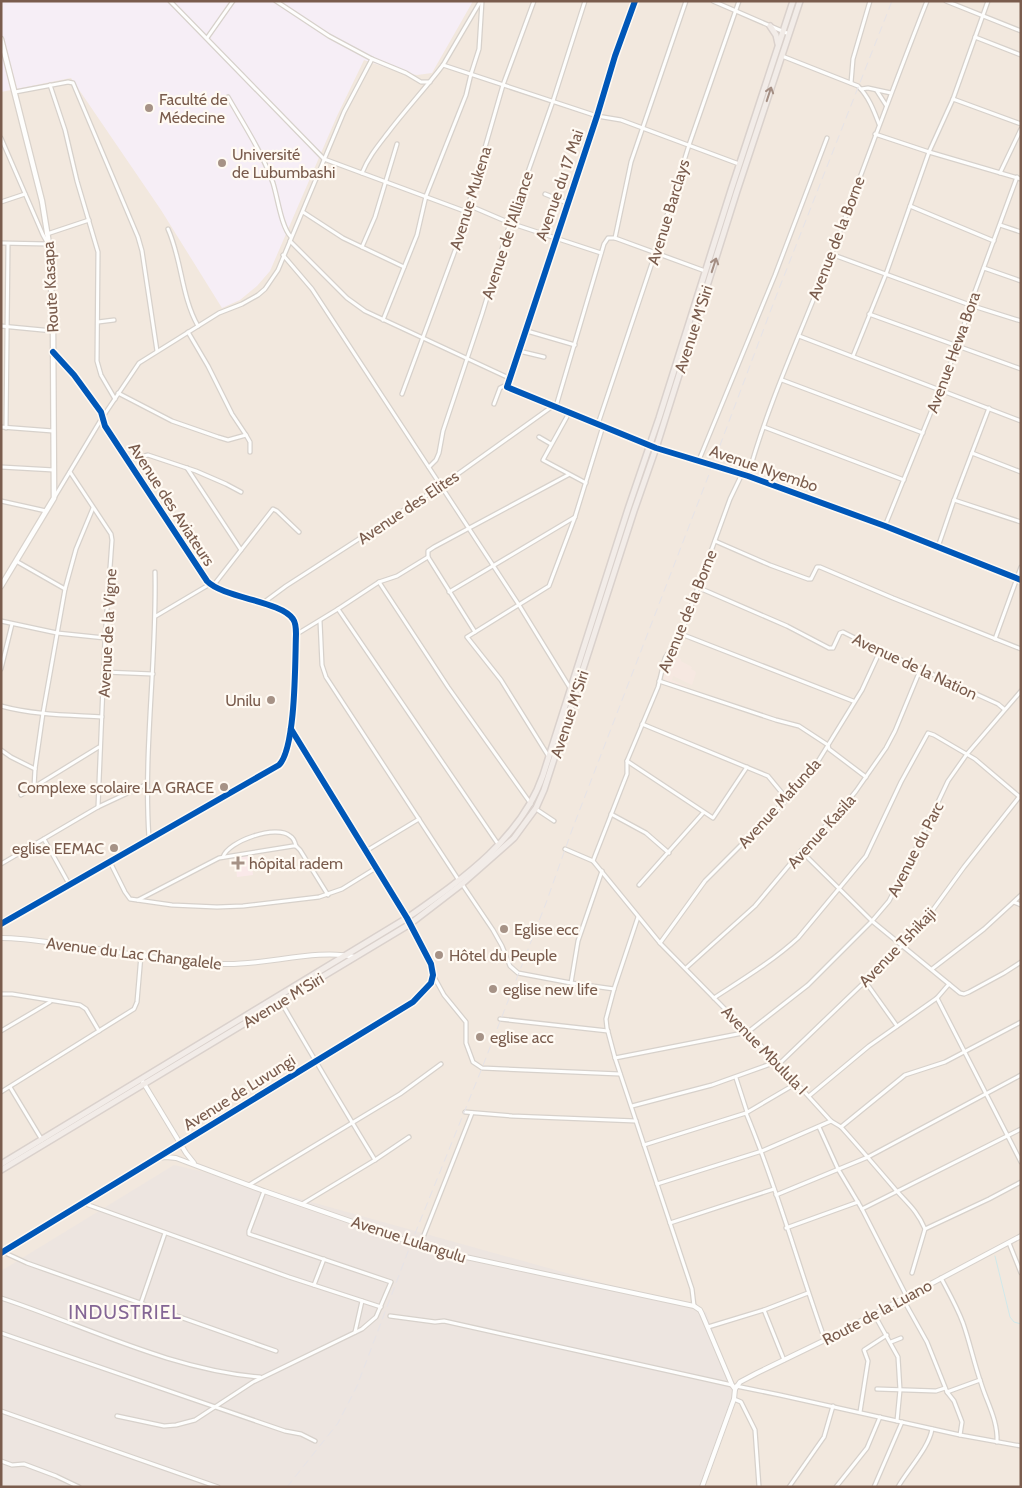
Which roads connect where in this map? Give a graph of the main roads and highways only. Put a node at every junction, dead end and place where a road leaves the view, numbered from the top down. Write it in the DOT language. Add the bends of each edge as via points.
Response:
graph roads {
  1 [pos="793,1"];
  2 [pos="800,1"];
  3 [pos="787,20"];
  4 [pos="1,39"];
  5 [pos="778,45"];
  6 [pos="742,162"];
  7 [pos="653,446"];
  8 [pos="1,586"];
  9 [pos="546,775"];
  10 [pos="460,882"];
  11 [pos="143,1082"];
  12 [pos="1,1164"];
  13 [pos="1,1170"];
  1 -- 3 [label="highway, Avenue M'Siri"];
  6 -- 2 [label="highway, Avenue M'Siri, one-way"];
  3 -- 5 [label="highway, Avenue M'Siri"];
  3 -- 5 [label="highway" via="782,25 771,27"];
  4 -- 8 [label="main road, Route Kasapa" via="47,234 53,331 54,470 54,498"];
  5 -- 6 [label="highway, Avenue M'Siri"];
  7 -- 6 [label="highway, Avenue M'Siri, one-way"];
  6 -- 7 [label="highway, Avenue M'Siri"];
  7 -- 9 [label="highway, Avenue M'Siri"];
  7 -- 9 [label="highway, Avenue M'Siri" via="571,688"];
  9 -- 10 [label="highway, Avenue M'Siri" via="517,825"];
  9 -- 10 [label="highway, Avenue M'Siri" via="536,808 514,838"];
  10 -- 11 [label="highway, Avenue M'Siri"];
  10 -- 11 [label="highway, Avenue M'Siri" via="410,924"];
  11 -- 12 [label="highway, Avenue M'Siri"];
  11 -- 13 [label="highway, Avenue M'Siri"];
}
